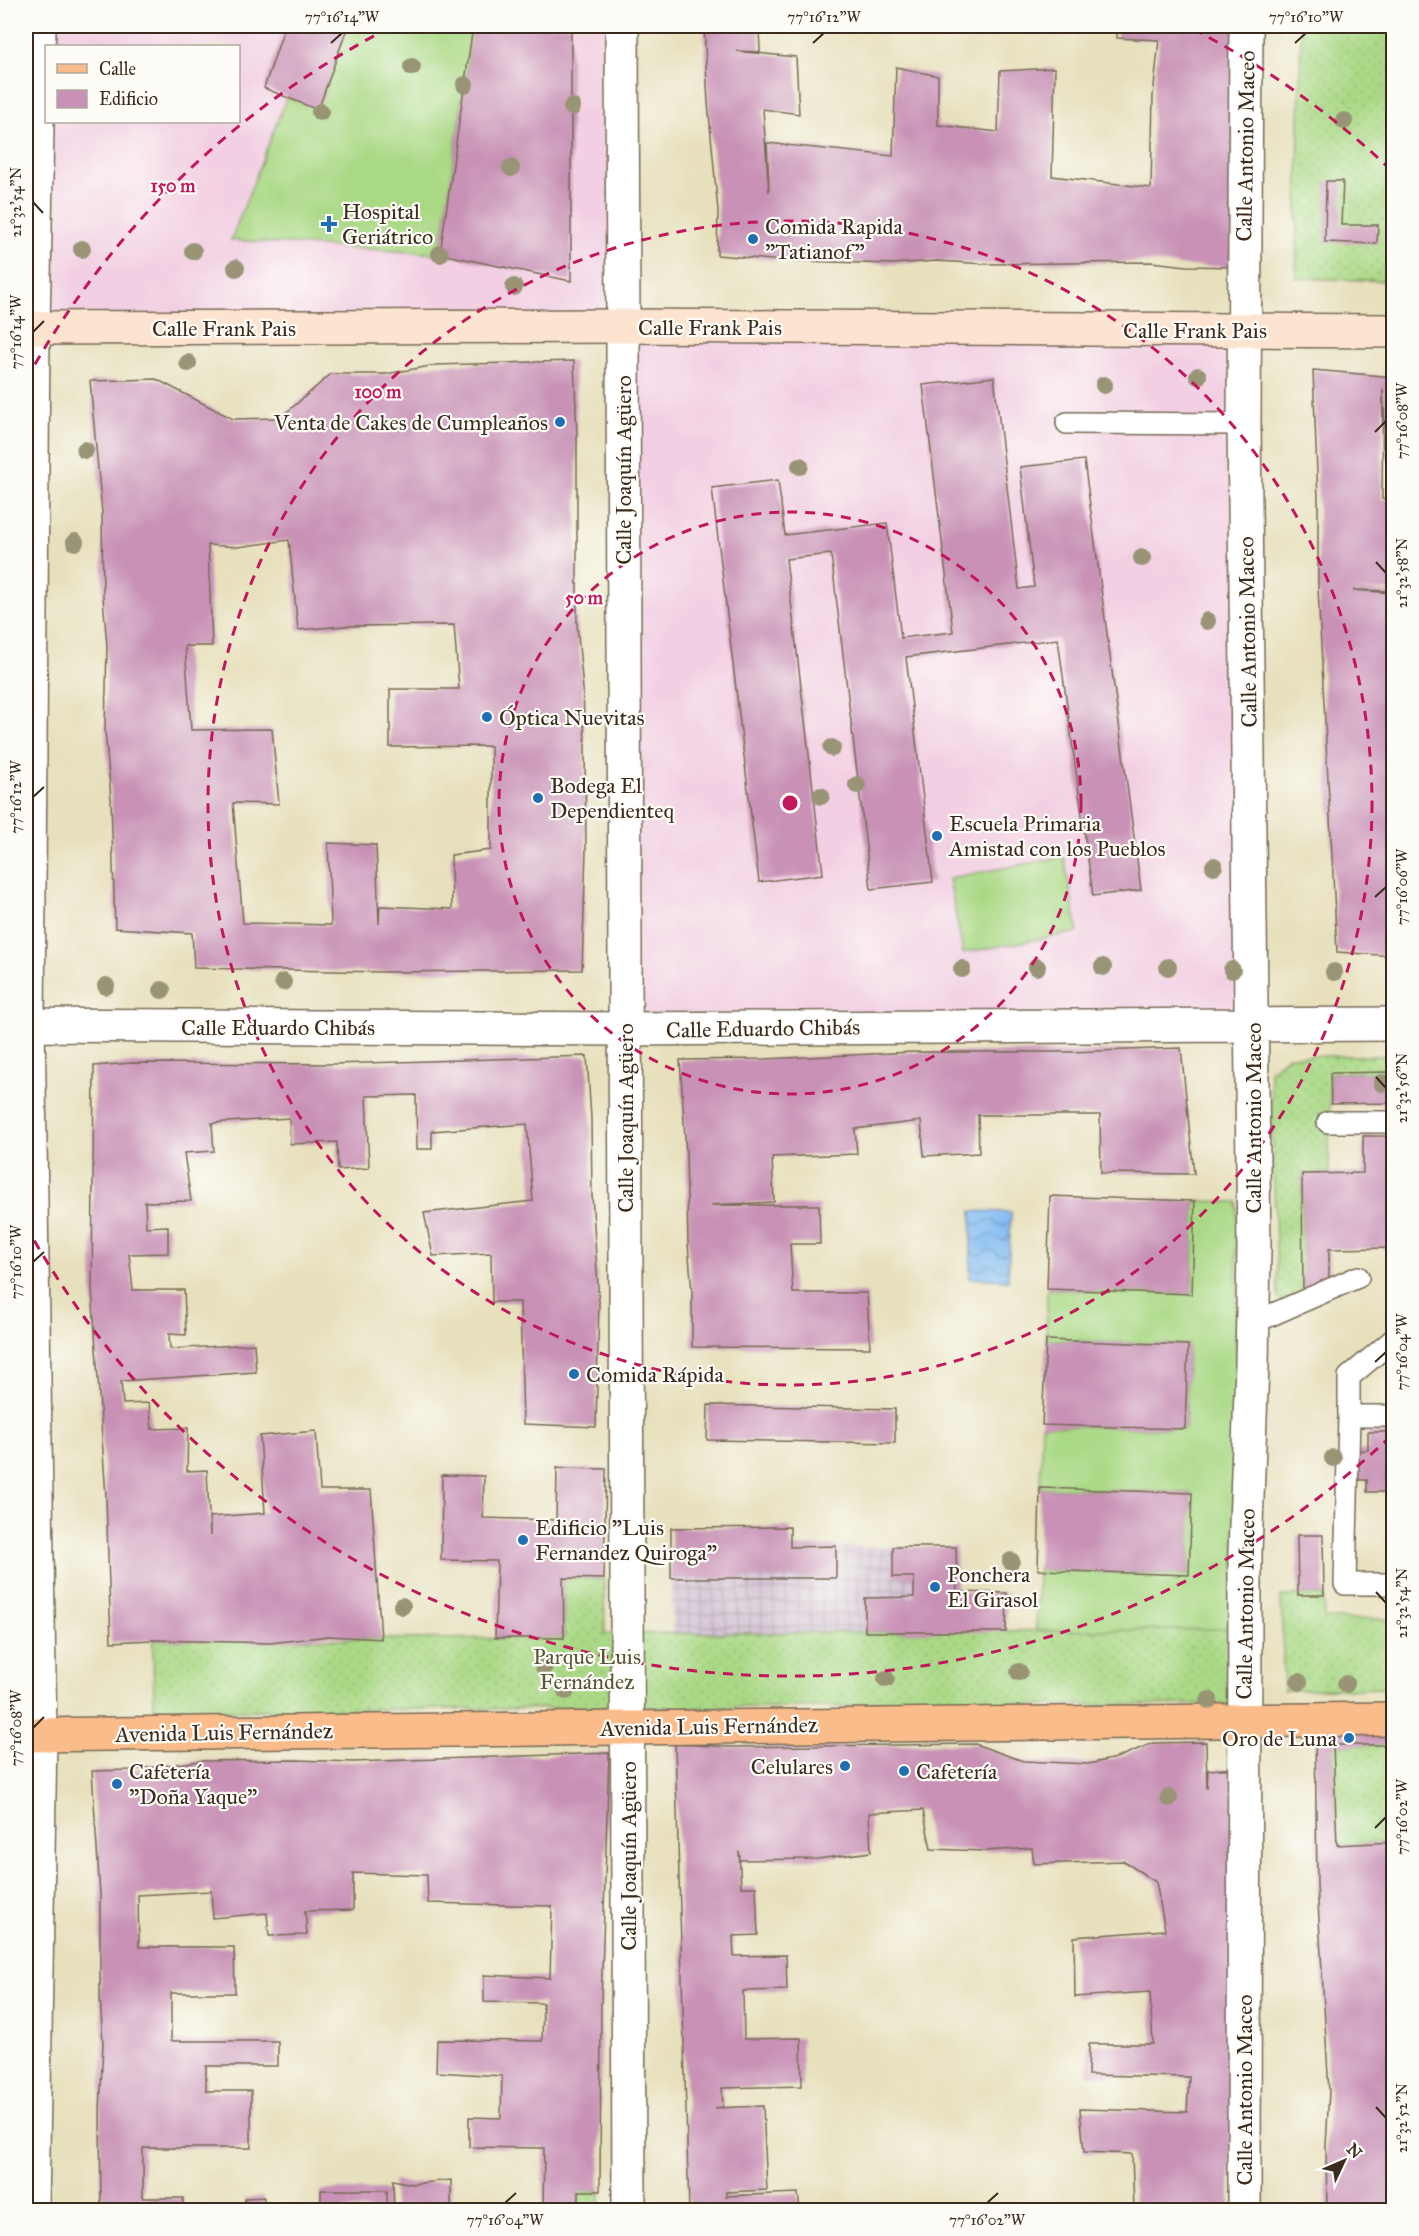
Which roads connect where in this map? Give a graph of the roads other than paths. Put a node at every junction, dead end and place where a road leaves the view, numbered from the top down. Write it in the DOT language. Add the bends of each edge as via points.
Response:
graph roads {
  1 [pos="39,26"];
  2 [pos="622,26"];
  3 [pos="1246,26"];
  4 [pos="623,326"];
  5 [pos="29,328"];
  6 [pos="1244,331"];
  7 [pos="1394,331"];
  8 [pos="1067,423"];
  9 [pos="1244,424"];
  10 [pos="1252,1024"];
  11 [pos="1394,1024"];
  12 [pos="27,1025"];
  13 [pos="625,1029"];
  14 [pos="1328,1122"];
  15 [pos="1394,1122"];
  16 [pos="1358,1277"];
  17 [pos="1252,1323"];
  18 [pos="1394,1339"];
  19 [pos="1349,1416"];
  20 [pos="1394,1416"];
  21 [pos="1394,1584"];
  22 [pos="1394,1719"];
  23 [pos="1244,1720"];
  24 [pos="627,1727"];
  25 [pos="33,1735"];
  26 [pos="32,2211"];
  27 [pos="629,2211"];
  28 [pos="1244,2211"];
  1 -- 5 [label="street"];
  2 -- 4 [label="street, Calle Joaquín Agüero"];
  3 -- 6 [label="street, Calle Antonio Maceo"];
  4 -- 5 [label="main road, Calle Frank Pais"];
  4 -- 6 [label="main road, Calle Frank Pais"];
  4 -- 13 [label="street, Calle Joaquín Agüero"];
  5 -- 12 [label="street"];
  6 -- 7 [label="main road, Calle Frank Pais"];
  6 -- 9 [label="street, Calle Antonio Maceo"];
  8 -- 9 [label="lane"];
  9 -- 10 [label="street, Calle Antonio Maceo"];
  10 -- 11 [label="street, Calle Eduardo Chibás"];
  10 -- 13 [label="street, Calle Eduardo Chibás"];
  10 -- 17 [label="street, Calle Antonio Maceo"];
  12 -- 13 [label="street, Calle Eduardo Chibás"];
  12 -- 25 [label="street"];
  13 -- 24 [label="street, Calle Joaquín Agüero"];
  14 -- 15 [label="lane"];
  16 -- 17 [label="lane"];
  17 -- 23 [label="street, Calle Antonio Maceo"];
  18 -- 19 [label="lane" via="1349,1377"];
  19 -- 20 [label="lane"];
  19 -- 21 [label="lane" via="1346,1584"];
  22 -- 23 [label="main road, Avenida Luis Fernández"];
  23 -- 24 [label="main road, Avenida Luis Fernández"];
  23 -- 28 [label="street, Calle Antonio Maceo"];
  24 -- 25 [label="main road, Avenida Luis Fernández"];
  24 -- 27 [label="street, Calle Joaquín Agüero"];
  25 -- 26 [label="street"];
}
